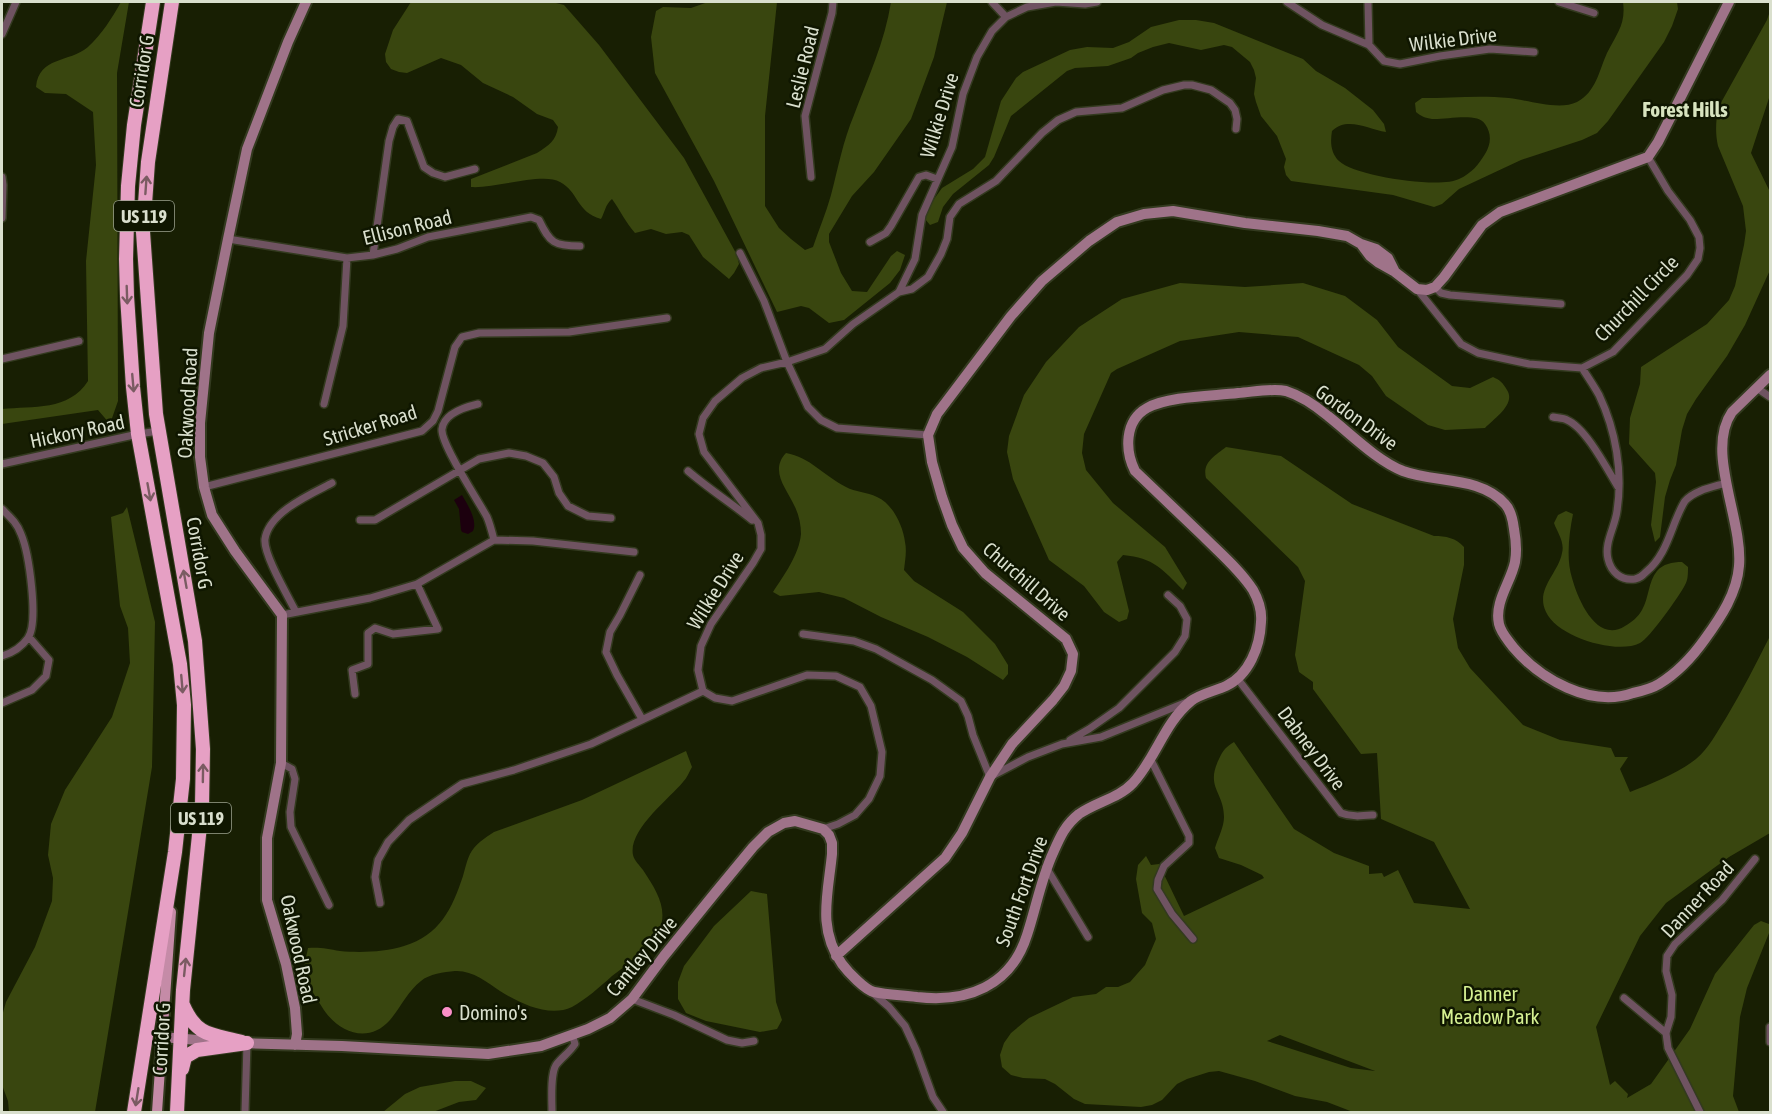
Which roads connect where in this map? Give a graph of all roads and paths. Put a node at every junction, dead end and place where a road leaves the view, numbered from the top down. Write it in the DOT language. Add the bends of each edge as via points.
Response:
graph roads {
  1 [pos="16,2"];
  2 [pos="153,2"];
  3 [pos="172,2"];
  4 [pos="306,2"];
  5 [pos="833,2"];
  6 [pos="992,2"];
  7 [pos="1096,2"];
  8 [pos="1287,2"];
  9 [pos="1368,2"];
  10 [pos="1558,2"];
  11 [pos="1730,2"];
  12 [pos="1594,13"];
  13 [pos="1006,17"];
  14 [pos="2,34"];
  15 [pos="1369,45"];
  16 [pos="1534,52"];
  17 [pos="1236,129"];
  18 [pos="1648,157"];
  19 [pos="130,162"];
  20 [pos="475,169"];
  21 [pos="2,177"];
  22 [pos="811,177"];
  23 [pos="937,179"];
  24 [pos="2,218"];
  25 [pos="228,239"];
  26 [pos="870,242"];
  27 [pos="580,246"];
  28 [pos="740,253"];
  29 [pos="374,255"];
  30 [pos="347,258"];
  31 [pos="1435,287"];
  32 [pos="1417,289"];
  33 [pos="899,292"];
  34 [pos="1561,304"];
  35 [pos="667,318"];
  36 [pos="79,341"];
  37 [pos="2,359"];
  38 [pos="787,362"];
  39 [pos="1582,368"];
  40 [pos="1770,375"];
  41 [pos="1757,388"];
  42 [pos="1770,397"];
  43 [pos="324,404"];
  44 [pos="478,404"];
  45 [pos="1553,417"];
  46 [pos="159,432"];
  47 [pos="138,434"];
  48 [pos="928,435"];
  49 [pos="2,464"];
  50 [pos="459,470"];
  51 [pos="688,471"];
  52 [pos="332,483"];
  53 [pos="1726,483"];
  54 [pos="204,487"];
  55 [pos="1619,488"];
  56 [pos="2,509"];
  57 [pos="610,518"];
  58 [pos="360,520"];
  59 [pos="758,526"];
  60 [pos="494,540"];
  61 [pos="634,552"];
  62 [pos="640,575"];
  63 [pos="417,584"];
  64 [pos="1168,595"];
  65 [pos="296,612"];
  66 [pos="282,615"];
  67 [pos="803,634"];
  68 [pos="29,637"];
  69 [pos="2,656"];
  70 [pos="1238,678"];
  71 [pos="704,691"];
  72 [pos="355,694"];
  73 [pos="1192,700"];
  74 [pos="2,702"];
  75 [pos="642,719"];
  76 [pos="1062,744"];
  77 [pos="1150,758"];
  78 [pos="281,763"];
  79 [pos="990,777"];
  80 [pos="1373,815"];
  81 [pos="823,829"];
  82 [pos="175,852"];
  83 [pos="1755,859"];
  84 [pos="1046,867"];
  85 [pos="380,903"];
  86 [pos="328,905"];
  87 [pos="1088,937"];
  88 [pos="1193,939"];
  89 [pos="836,956"];
  90 [pos="872,992"];
  91 [pos="1624,998"];
  92 [pos="632,999"];
  93 [pos="182,1004"];
  94 [pos="1770,1027"];
  95 [pos="572,1034"];
  96 [pos="1666,1034"];
  97 [pos="162,1037"];
  98 [pos="180,1039"];
  99 [pos="754,1041"];
  100 [pos="1770,1042"];
  101 [pos="247,1043"];
  102 [pos="296,1045"];
  103 [pos="178,1089"];
  104 [pos="134,1113"];
  105 [pos="157,1113"];
  106 [pos="177,1113"];
  107 [pos="245,1113"];
  108 [pos="552,1113"];
  109 [pos="943,1113"];
  110 [pos="1700,1113"];
  1 -- 14 [label="street"];
  2 -- 19 [label="highway, Corridor G / US 119"];
  46 -- 3 [label="highway, Corridor G / US 119, one-way" via="143,232 147,162"];
  4 -- 25 [label="street, Oakwood Road" via="247,149"];
  5 -- 22 [label="street, Leslie Road" via="805,116"];
  6 -- 13 [label="street"];
  7 -- 13 [label="street, Wilkie Drive" via="1028,7"];
  8 -- 15 [label="street, Wilkie Drive" via="1322,25"];
  9 -- 15 [label="street"];
  10 -- 12 [label="street"];
  11 -- 18 [label="street"];
  13 -- 23 [label="street, Wilkie Drive" via="977,57 963,94 952,147"];
  15 -- 16 [label="street, Wilkie Drive" via="1384,61 1400,64 1490,49"];
  17 -- 33 [label="street" via="1235,110 1230,103 1211,90 1192,85 1163,90 1122,108 1076,112 1058,120 996,181 959,204 950,217 942,254 928,277 912,289"];
  18 -- 31 [label="street" via="1500,212 1482,225"];
  18 -- 39 [label="street, Churchill Circle" via="1699,237 1698,259 1613,352"];
  19 -- 46 [label="highway" via="145,385 150,424"];
  19 -- 47 [label="highway, Corridor G / US 119, one-way" via="126,259"];
  20 -- 29 [label="street" via="446,177 433,173 424,167 407,121 398,119 389,141"];
  21 -- 24 [label="street"];
  23 -- 26 [label="street" via="919,177 886,233"];
  23 -- 33 [label="street, Wilkie Drive" via="922,215 915,259"];
  25 -- 30 [label="street, Ellison Road"];
  25 -- 54 [label="street, Oakwood Road" via="209,333 200,423"];
  27 -- 29 [label="street, Ellison Road" via="558,244 547,237 539,220 531,217 428,237"];
  28 -- 38 [label="street" via="764,301"];
  29 -- 30 [label="street, Ellison Road"];
  30 -- 43 [label="street" via="343,326"];
  31 -- 32 [label="street"];
  31 -- 34 [label="street" via="1450,295"];
  32 -- 39 [label="street" via="1461,344 1478,354 1529,364"];
  32 -- 48 [label="street" via="1347,236 1173,211 1144,214 1118,222 1041,281 944,405"];
  33 -- 38 [label="street, Wilkie Drive" via="825,349"];
  35 -- 54 [label="street, Stricker Road" via="569,332 479,333 462,337 455,347 438,411 422,431"];
  36 -- 37 [label="street"];
  38 -- 48 [label="street" via="808,407 821,420 837,428"];
  38 -- 59 [label="street, Wilkie Drive" via="761,368 742,378 715,401 703,418 699,434 704,452"];
  39 -- 55 [label="street" via="1599,396 1611,428 1618,456"];
  40 -- 41 [label="street, Gordon Drive"];
  41 -- 42 [label="street"];
  41 -- 53 [label="street, Gordon Drive" via="1732,412 1724,426"];
  44 -- 50 [label="street" via="464,406 448,417 442,429"];
  45 -- 55 [label="street" via="1578,427"];
  46 -- 47 [label="street, Hickory Road"];
  93 -- 46 [label="highway, Corridor G / US 119, one-way" via="202,806 203,749 195,641"];
  47 -- 49 [label="street, Hickory Road"];
  47 -- 82 [label="highway, Corridor G / US 119, one-way" via="184,705 183,779"];
  48 -- 79 [label="street, Churchill Drive" via="942,497 963,548 985,573 1066,639 1073,654 1064,686 1012,744"];
  50 -- 57 [label="street" via="479,459 509,453 526,456 543,463 568,506 588,516"];
  50 -- 58 [label="street" via="375,520"];
  50 -- 60 [label="street" via="488,520"];
  51 -- 59 [label="street"];
  52 -- 65 [label="street" via="279,515 265,540 268,555"];
  53 -- 55 [label="street" via="1698,492 1686,501 1653,566 1639,578 1630,579 1616,574 1608,558"];
  53 -- 70 [label="street, Gordon Drive" via="1740,549 1735,588 1719,620 1679,669 1657,685 1627,696 1596,696 1563,686 1526,662 1498,624 1516,541 1506,505 1491,493 1402,470 1304,399 1285,391 1155,404 1144,409 1127,438 1135,471 1233,565 1258,603 1262,620 1257,648"];
  54 -- 66 [label="street, Oakwood Road" via="212,515"];
  56 -- 68 [label="street" via="22,536 34,604"];
  59 -- 71 [label="street, Wilkie Drive" via="761,549 711,624 701,646 698,670"];
  60 -- 61 [label="street"];
  60 -- 63 [label="street"];
  62 -- 75 [label="street" via="610,632 606,652"];
  63 -- 65 [label="street" via="370,598"];
  63 -- 72 [label="street" via="438,629 393,634 375,628 368,633 368,664 352,670"];
  64 -- 76 [label="street" via="1187,619 1185,636 1175,652 1119,708"];
  65 -- 66 [label="street"];
  66 -- 78 [label="street, Oakwood Road"];
  67 -- 79 [label="street" via="854,641 876,649 960,700"];
  68 -- 69 [label="street" via="18,649"];
  68 -- 74 [label="street" via="49,660 46,676 32,690"];
  70 -- 73 [label="street, Gordon Drive"];
  70 -- 80 [label="street, Dabney Drive" via="1341,813"];
  71 -- 75 [label="street"];
  71 -- 81 [label="street" via="732,701 807,675 836,676 860,687 871,706 882,752 880,776 869,799 855,815"];
  73 -- 76 [label="street, Gordon Drive" via="1101,737"];
  73 -- 77 [label="street, South Fort Drive" via="1171,722"];
  75 -- 85 [label="street" via="591,744 462,784 409,820 388,842 378,860 375,877"];
  76 -- 79 [label="street, Gordon Drive"];
  77 -- 84 [label="street, South Fort Drive" via="1130,786 1080,814 1062,831"];
  77 -- 88 [label="street" via="1189,836 1189,843 1164,866 1157,889"];
  78 -- 86 [label="street" via="292,769 295,780 291,827"];
  78 -- 102 [label="street, Oakwood Road" via="267,838 267,900 295,1008"];
  79 -- 89 [label="street, Churchill Drive" via="945,858"];
  81 -- 89 [label="street" via="832,843 825,919"];
  81 -- 92 [label="street, Cantley Drive" via="795,821 768,832"];
  82 -- 97 [label="main road"];
  82 -- 104 [label="highway, US 119, one-way"];
  83 -- 96 [label="street, Danner Road" via="1722,900 1667,956 1672,995"];
  84 -- 87 [label="street"];
  84 -- 90 [label="street, South Fort Drive" via="1027,938 1012,965 994,983 971,994 935,999"];
  89 -- 90 [label="street"];
  90 -- 109 [label="street" via="905,1026"];
  91 -- 96 [label="street"];
  92 -- 95 [label="street, Cantley Drive" via="610,1018"];
  92 -- 99 [label="street" via="727,1040 742,1044"];
  93 -- 98 [label="highway, Corridor G / US 119"];
  93 -- 101 [label="highway" via="193,1025 204,1032"];
  94 -- 100 [label="street"];
  95 -- 102 [label="street, Cantley Drive" via="541,1046 488,1054"];
  95 -- 108 [label="street" via="575,1044 555,1067"];
  96 -- 110 [label="street, Danner Road" via="1668,1048"];
  97 -- 98 [label="street, Cantley Drive"];
  97 -- 105 [label="main road"];
  98 -- 101 [label="street, Cantley Drive"];
  98 -- 103 [label="highway, Corridor G / US 119"];
  101 -- 102 [label="street, Cantley Drive"];
  101 -- 103 [label="highway" via="190,1053 182,1065"];
  101 -- 107 [label="street"];
  103 -- 106 [label="highway, Corridor G / US 119"];
}
